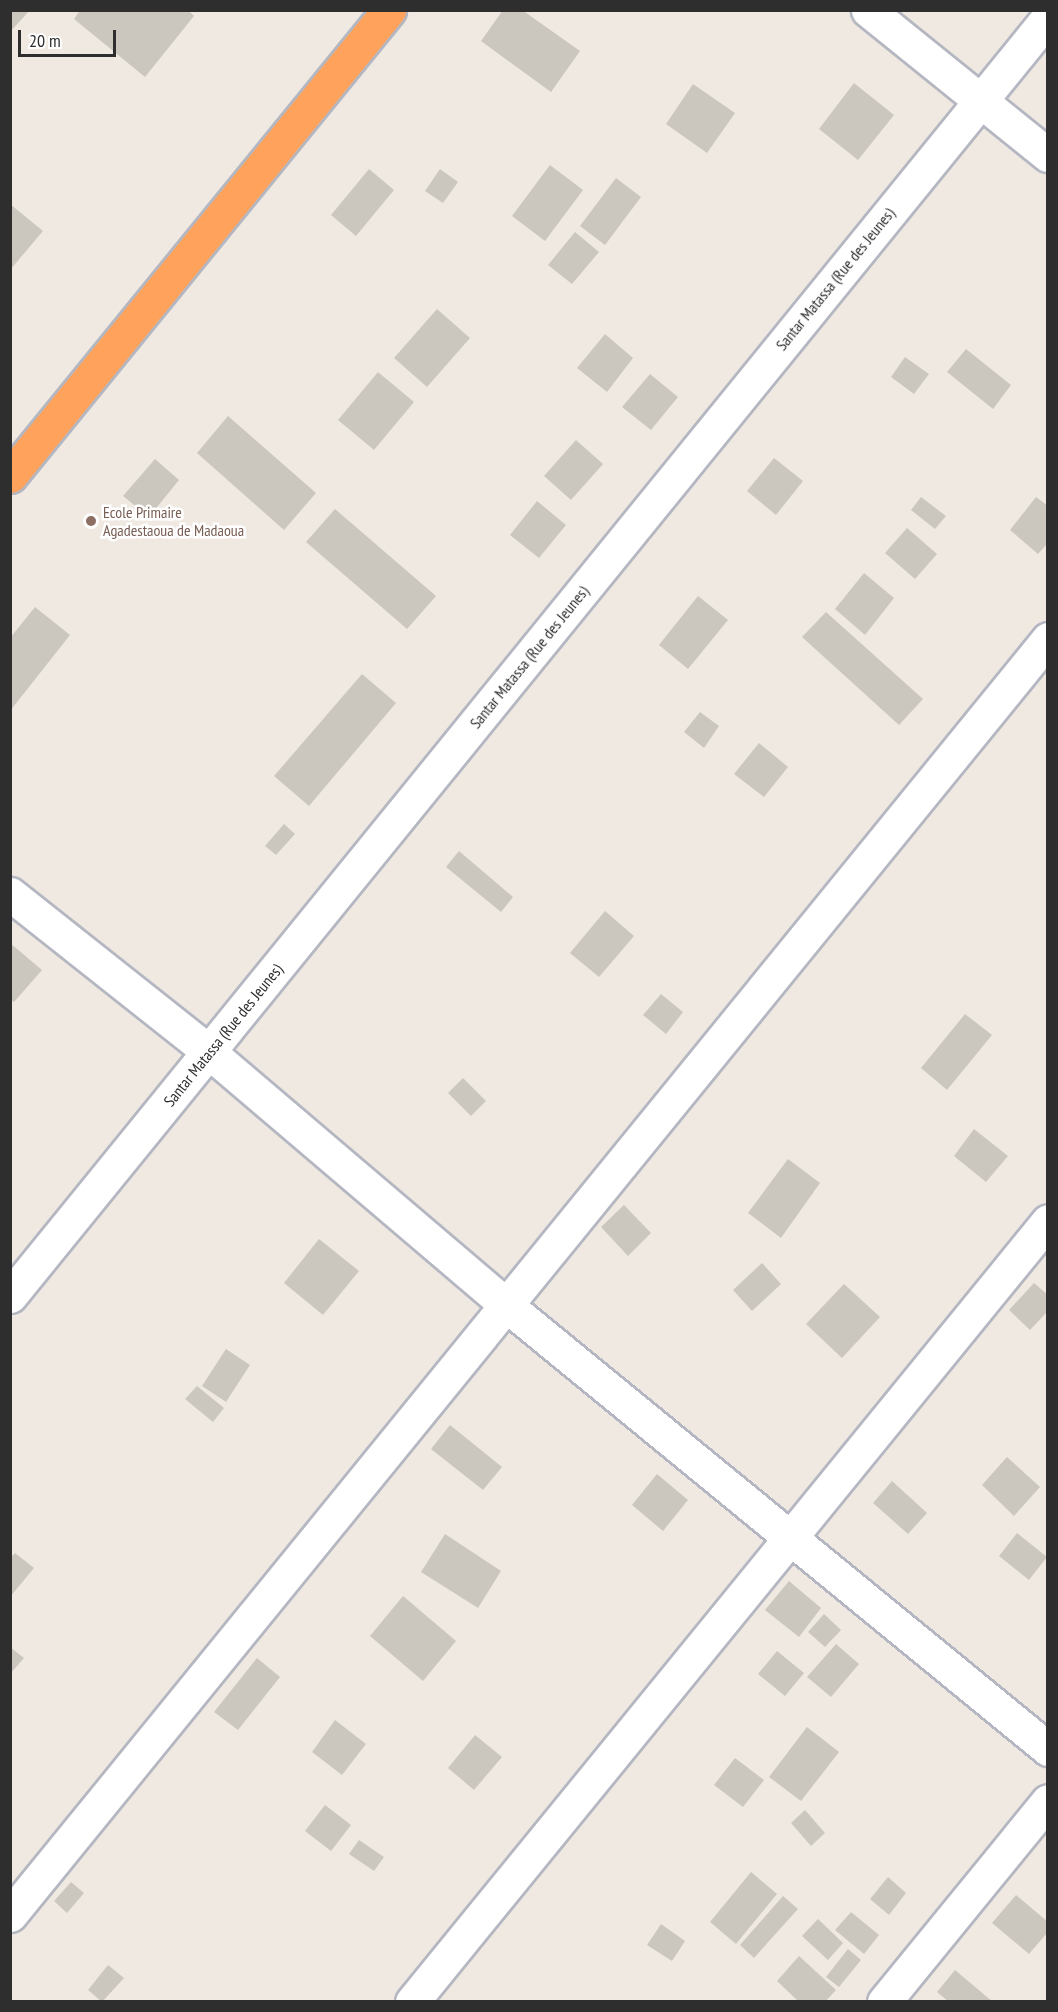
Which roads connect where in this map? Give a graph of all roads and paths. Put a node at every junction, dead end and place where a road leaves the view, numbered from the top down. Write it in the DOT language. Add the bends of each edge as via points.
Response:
graph roads {
  1 [pos="389,10"];
  2 [pos="868,10"];
  3 [pos="1047,18"];
  4 [pos="981,100"];
  5 [pos="1047,154"];
  6 [pos="10,476"];
  7 [pos="1047,639"];
  8 [pos="10,894"];
  9 [pos="209,1052"];
  10 [pos="1047,1221"];
  11 [pos="10,1296"];
  12 [pos="506,1305"];
  13 [pos="789,1538"];
  14 [pos="1047,1749"];
  15 [pos="1047,1801"];
  16 [pos="10,1915"];
  17 [pos="412,2001"];
  18 [pos="884,2001"];
  1 -- 6 [label="highway"];
  2 -- 4 [label="street"];
  3 -- 4 [label="street, Santar Matassa (Rue des Jeunes)"];
  4 -- 5 [label="street"];
  4 -- 9 [label="street, Santar Matassa (Rue des Jeunes)"];
  7 -- 12 [label="street"];
  8 -- 9 [label="street"];
  9 -- 11 [label="street, Santar Matassa (Rue des Jeunes)"];
  9 -- 12 [label="street"];
  10 -- 13 [label="street"];
  12 -- 13 [label="street"];
  12 -- 16 [label="street"];
  13 -- 14 [label="street"];
  13 -- 17 [label="street"];
  15 -- 18 [label="street"];
}
